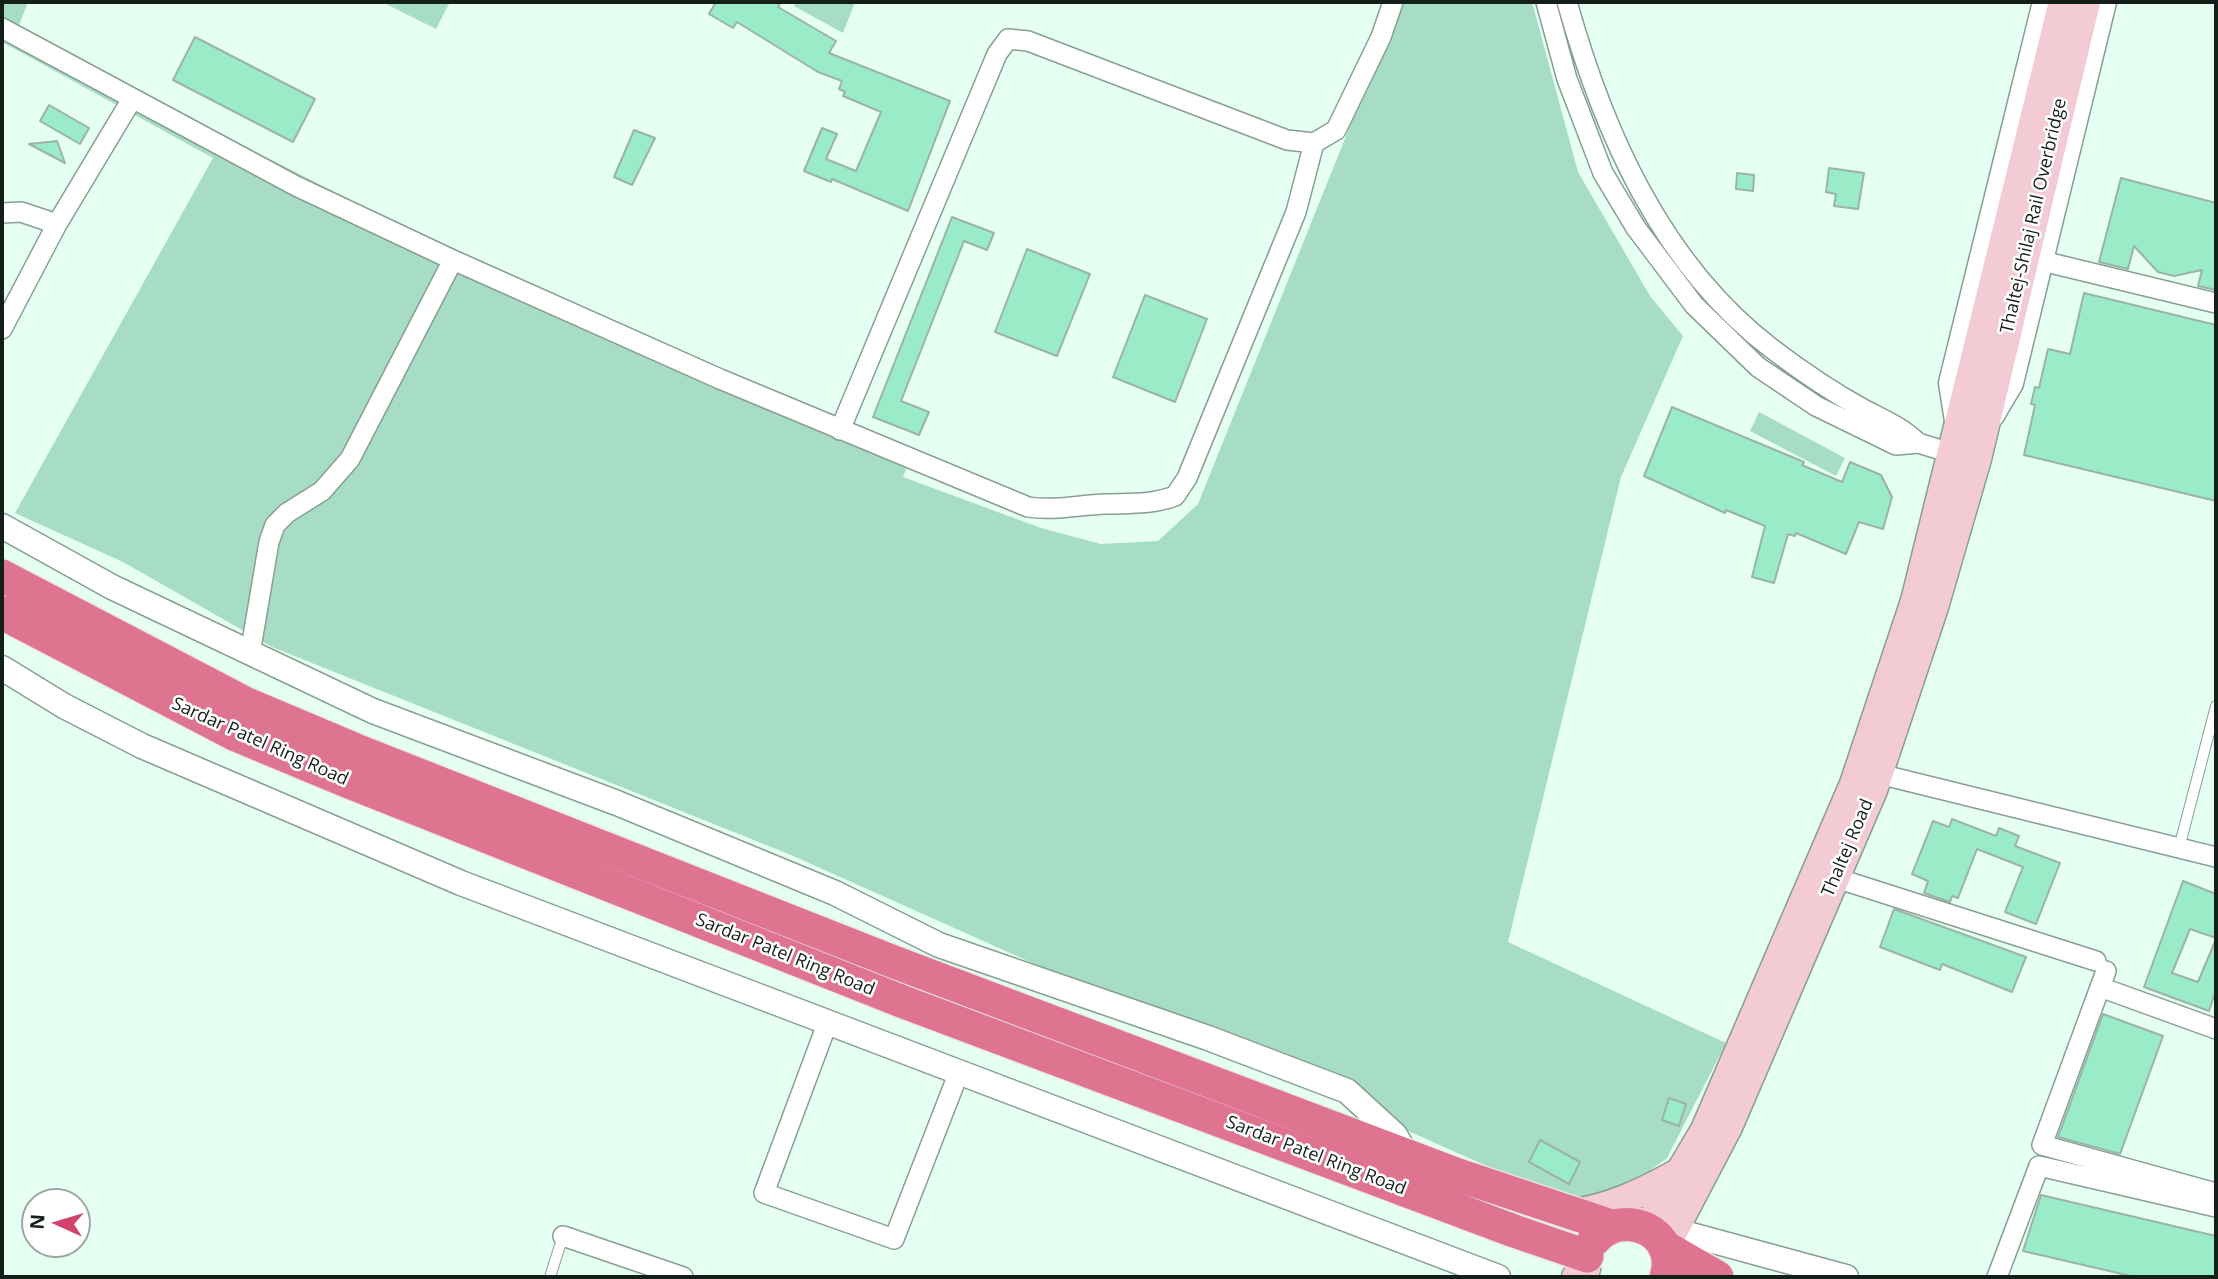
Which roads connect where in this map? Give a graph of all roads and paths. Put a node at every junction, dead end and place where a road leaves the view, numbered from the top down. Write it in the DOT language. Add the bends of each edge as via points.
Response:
graph roads {
  1 [pos="1392,2"];
  2 [pos="1546,2"];
  3 [pos="1567,2"];
  4 [pos="2045,2"];
  5 [pos="2063,2"];
  6 [pos="2086,2"];
  7 [pos="2104,2"];
  8 [pos="2,28"];
  9 [pos="132,99"];
  10 [pos="1314,144"];
  11 [pos="2,213"];
  12 [pos="57,224"];
  13 [pos="453,260"];
  14 [pos="2042,261"];
  15 [pos="2216,303"];
  16 [pos="2,329"];
  17 [pos="1986,364"];
  18 [pos="1971,428"];
  19 [pos="840,430"];
  20 [pos="1918,443"];
  21 [pos="1964,456"];
  22 [pos="2,526"];
  23 [pos="2,576"];
  24 [pos="2,613"];
  25 [pos="250,654"];
  26 [pos="2,668"];
  27 [pos="2216,706"];
  28 [pos="1869,772"];
  29 [pos="2179,848"];
  30 [pos="2216,857"];
  31 [pos="1836,878"];
  32 [pos="2100,973"];
  33 [pos="827,1024"];
  34 [pos="2216,1029"];
  35 [pos="959,1072"];
  36 [pos="1407,1156"];
  37 [pos="1679,1173"];
  38 [pos="2216,1193"];
  39 [pos="2216,1207"];
  40 [pos="1570,1214"];
  41 [pos="1611,1226"];
  42 [pos="563,1236"];
  43 [pos="1663,1246"];
  44 [pos="1584,1270"];
  45 [pos="656,1272"];
  46 [pos="550,1277"];
  47 [pos="683,1277"];
  48 [pos="1498,1277"];
  49 [pos="1717,1277"];
  50 [pos="1846,1277"];
  51 [pos="1997,1277"];
  1 -- 10 [label="street" via="1381,37 1336,130"];
  2 -- 20 [label="street" via="1567,79 1603,173 1618,201 1694,305 1722,336 1787,389 1896,445"];
  3 -- 20 [label="street" via="1617,148 1642,195 1697,276 1769,347 1813,379 1903,429"];
  4 -- 18 [label="street" via="1951,383"];
  5 -- 17 [label="main road, Thaltej-Shilaj Rail Overbridge"];
  6 -- 17 [label="main road, Thaltej-Shilaj Rail Overbridge"];
  7 -- 14 [label="street"];
  8 -- 9 [label="street"];
  9 -- 12 [label="street"];
  9 -- 13 [label="street" via="296,186"];
  10 -- 19 [label="street" via="1296,212 1187,478 1175,496 1137,505 1028,507"];
  10 -- 19 [label="street" via="1287,140 1028,41 1008,39 954,152"];
  11 -- 12 [label="street" via="21,212"];
  12 -- 16 [label="street"];
  13 -- 19 [label="street"];
  13 -- 25 [label="street" via="350,459 322,491 275,525"];
  14 -- 15 [label="street"];
  14 -- 18 [label="street" via="2011,383"];
  17 -- 18 [label="main road, Thaltej-Shilaj Rail Overbridge"];
  18 -- 21 [label="main road, Thaltej-Shilaj Rail Overbridge"];
  20 -- 21 [label="street"];
  21 -- 28 [label="main road, Thaltej-Shilaj Rail Overbridge" via="1915,601"];
  22 -- 25 [label="street, Sardar Patel Ring Road" via="112,587"];
  23 -- 36 [label="highway, Sardar Patel Ring Road" via="247,704 356,750 894,962"];
  24 -- 44 [label="highway, Sardar Patel Ring Road" via="236,735 344,780 901,1001 1514,1231"];
  25 -- 36 [label="street, Sardar Patel Ring Road" via="373,711 617,803 835,893 939,945 1347,1091 1395,1135"];
  26 -- 33 [label="street" via="142,746 326,826"];
  27 -- 29 [label="lane"];
  28 -- 29 [label="street"];
  28 -- 31 [label="main road, Thaltej Road"];
  28 -- 37 [label="main road" via="1705,1130"];
  29 -- 30 [label="street"];
  31 -- 32 [label="street"];
  31 -- 43 [label="main road, Thaltej Road" via="1728,1127"];
  32 -- 34 [label="street"];
  32 -- 38 [label="street" via="2042,1144"];
  33 -- 35 [label="street"];
  33 -- 35 [label="street" via="764,1193 894,1239"];
  35 -- 48 [label="street"];
  36 -- 40 [label="highway, Sardar Patel Ring Road"];
  37 -- 40 [label="main road" via="1632,1199"];
  37 -- 43 [label="main road"];
  39 -- 51 [label="street" via="2039,1166"];
  40 -- 41 [label="highway, Sardar Patel Ring Road"];
  41 -- 43 [label="highway, Sardar Patel Ring Road" via="1623,1223"];
  41 -- 44 [label="highway" via="1592,1243"];
  42 -- 45 [label="street"];
  42 -- 46 [label="lane"];
  43 -- 49 [label="highway"];
  43 -- 50 [label="street"];
  45 -- 47 [label="street"];
}
